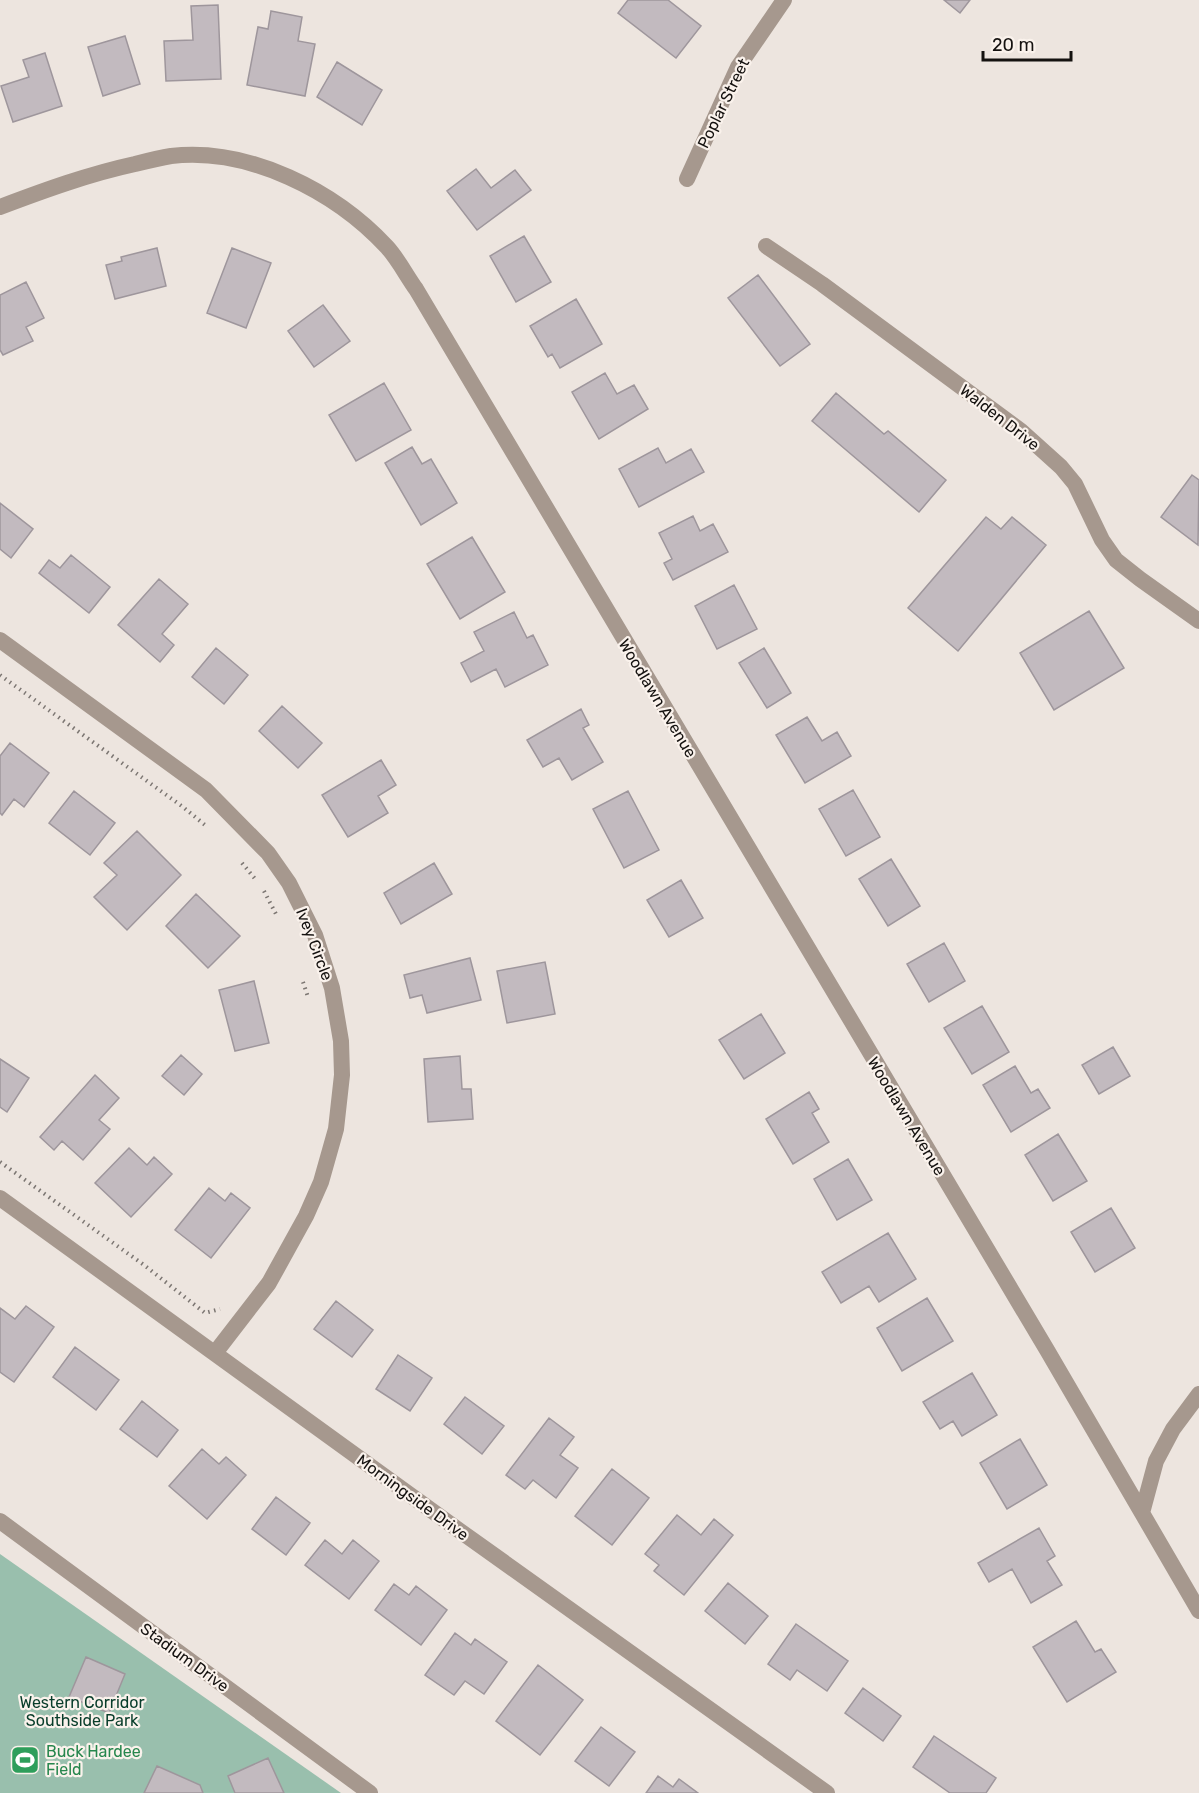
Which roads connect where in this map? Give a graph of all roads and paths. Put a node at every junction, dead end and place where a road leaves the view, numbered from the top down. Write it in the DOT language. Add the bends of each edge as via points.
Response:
graph roads {
  1 [pos="784,0"];
  2 [pos="687,179"];
  3 [pos="0,207"];
  4 [pos="766,246"];
  5 [pos="1199,621"];
  6 [pos="0,640"];
  7 [pos="0,675"];
  8 [pos="207,827"];
  9 [pos="236,856"];
  10 [pos="256,881"];
  11 [pos="263,889"];
  12 [pos="277,917"];
  13 [pos="302,979"];
  14 [pos="309,1002"];
  15 [pos="0,1162"];
  16 [pos="0,1198"];
  17 [pos="221,1308"];
  18 [pos="215,1353"];
  19 [pos="1199,1394"];
  20 [pos="1142,1513"];
  21 [pos="0,1521"];
  22 [pos="1199,1611"];
  23 [pos="370,1793"];
  24 [pos="827,1793"];
  1 -- 2 [label="street, Poplar Street" via="738,67"];
  3 -- 20 [label="street, Woodlawn Avenue" via="107,170 169,156 229,158 278,172 324,195 389,249 416,288"];
  4 -- 5 [label="street, Walden Drive" via="1021,431 1062,467 1075,484 1116,560"];
  6 -- 18 [label="street, Ivey Circle" via="206,790 268,853 289,883 315,935 332,988 342,1075 336,1129 321,1182 269,1283"];
  7 -- 8 [label="path"];
  9 -- 10 [label="path"];
  11 -- 12 [label="path"];
  13 -- 14 [label="path"];
  15 -- 17 [label="path" via="205,1313"];
  16 -- 18 [label="street, Morningside Drive"];
  18 -- 24 [label="street, Morningside Drive"];
  19 -- 20 [label="street" via="1156,1461"];
  20 -- 22 [label="street, Woodlawn Avenue"];
  21 -- 23 [label="street, Stadium Drive"];
}
